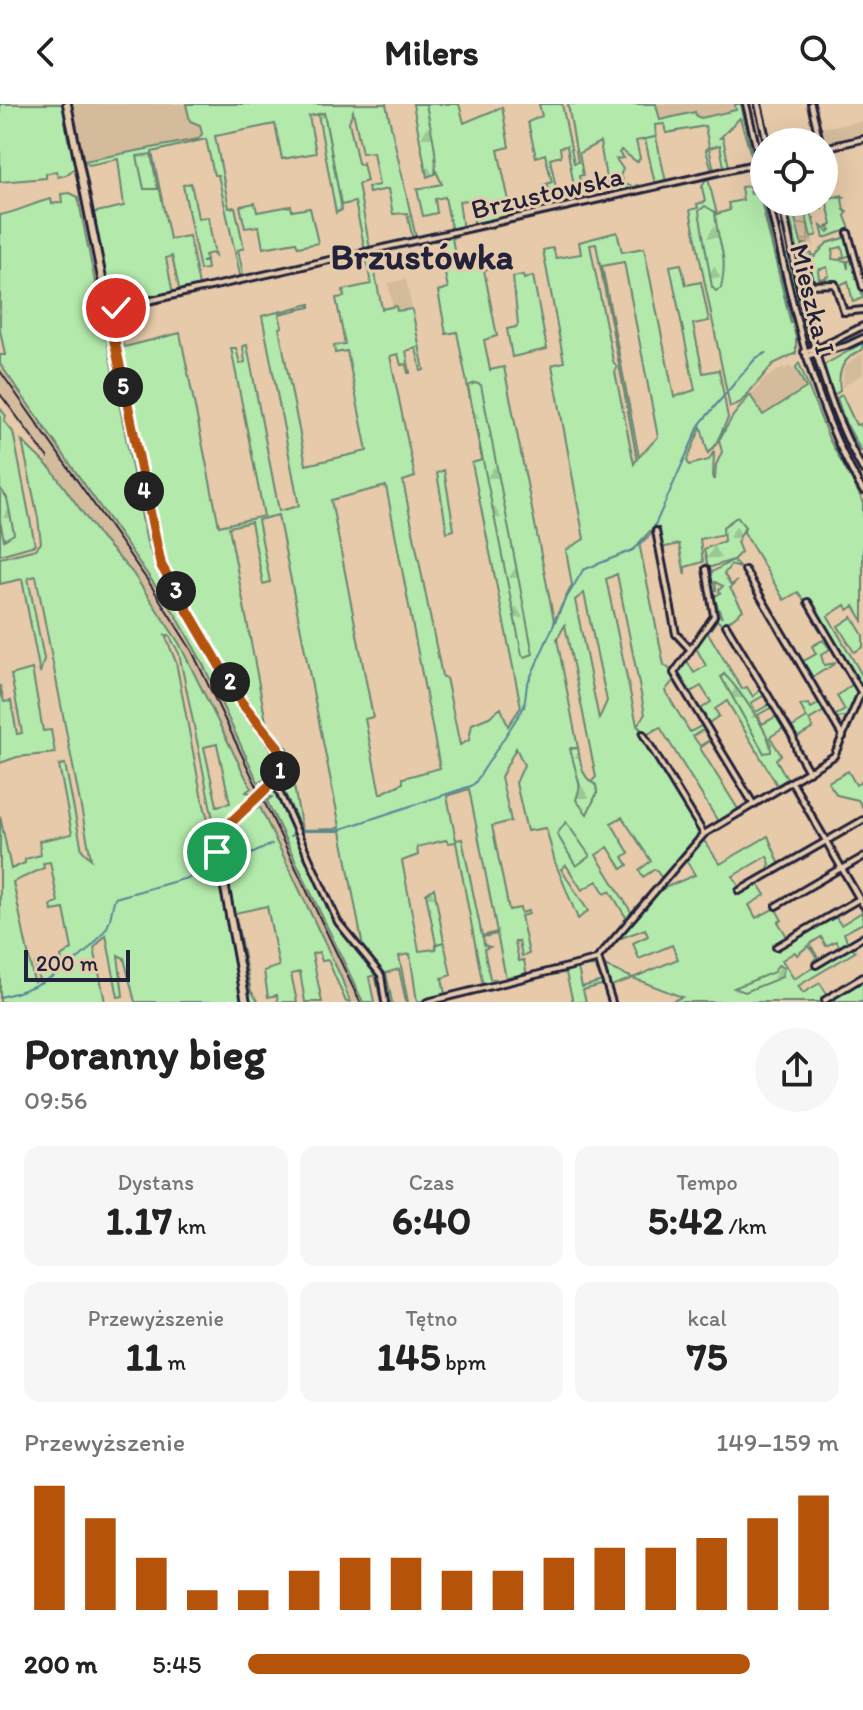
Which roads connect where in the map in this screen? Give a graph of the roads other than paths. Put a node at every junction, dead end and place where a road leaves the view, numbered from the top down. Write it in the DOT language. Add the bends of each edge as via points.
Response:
graph roads {
  1 [pos="67,104"];
  2 [pos="746,104"];
  3 [pos="758,104"];
  4 [pos="811,104"];
  5 [pos="753,128"];
  6 [pos="764,128"];
  7 [pos="817,128"];
  8 [pos="863,139"];
  9 [pos="838,145"];
  10 [pos="750,165"];
  11 [pos="772,216"];
  12 [pos="784,216"];
  13 [pos="848,233"];
  14 [pos="781,250"];
  15 [pos="792,250"];
  16 [pos="804,260"];
  17 [pos="863,287"];
  18 [pos="108,310"];
  19 [pos="863,310"];
  20 [pos="863,326"];
  21 [pos="855,330"];
  22 [pos="863,338"];
  23 [pos="813,340"];
  24 [pos="857,341"];
  25 [pos="827,344"];
  26 [pos="816,351"];
  27 [pos="805,354"];
  28 [pos="855,456"];
  29 [pos="848,464"];
  30 [pos="863,470"];
  31 [pos="863,491"];
  32 [pos="656,531"];
  33 [pos="706,569"];
  34 [pos="745,570"];
  35 [pos="808,602"];
  36 [pos="726,625"];
  37 [pos="690,649"];
  38 [pos="862,690"];
  39 [pos="643,734"];
  40 [pos="843,737"];
  41 [pos="809,772"];
  42 [pos="274,781"];
  43 [pos="792,782"];
  44 [pos="754,805"];
  45 [pos="863,820"];
  46 [pos="704,834"];
  47 [pos="826,842"];
  48 [pos="863,857"];
  49 [pos="841,868"];
  50 [pos="739,891"];
  51 [pos="861,901"];
  52 [pos="776,906"];
  53 [pos="863,937"];
  54 [pos="776,947"];
  55 [pos="598,958"];
  56 [pos="816,965"];
  57 [pos="863,977"];
  58 [pos="825,1000"];
  59 [pos="246,1002"];
  60 [pos="385,1002"];
  61 [pos="427,1002"];
  62 [pos="612,1002"];
  1 -- 18 [label="main road"];
  2 -- 5 [label="street"];
  3 -- 6 [label="street"];
  4 -- 7 [label="street"];
  8 -- 9 [label="street"];
  10 -- 18 [label="street, Brzustowska"];
  11 -- 14 [label="street, Mieszka I"];
  12 -- 15 [label="street, Mieszka I"];
  13 -- 17 [label="street"];
  14 -- 15 [label="street"];
  14 -- 27 [label="street, Mieszka I"];
  15 -- 23 [label="street, Mieszka I"];
  16 -- 19 [label="street" via="811,285 835,284 844,313"];
  18 -- 42 [label="main road" via="158,557 241,702 279,751 282,763"];
  20 -- 21 [label="street"];
  21 -- 24 [label="street" via="862,333"];
  21 -- 25 [label="street"];
  22 -- 24 [label="street"];
  23 -- 25 [label="street"];
  23 -- 26 [label="street, Mieszka I"];
  24 -- 26 [label="street"];
  25 -- 26 [label="street"];
  26 -- 27 [label="street"];
  26 -- 28 [label="street, Mieszka I"];
  27 -- 29 [label="street, Mieszka I"];
  28 -- 29 [label="street"];
  28 -- 30 [label="street, Mieszka I"];
  29 -- 31 [label="street, Mieszka I"];
  32 -- 37 [label="street" via="676,634"];
  33 -- 37 [label="street" via="714,616"];
  34 -- 40 [label="street"];
  35 -- 38 [label="street"];
  36 -- 41 [label="street"];
  37 -- 44 [label="street" via="675,676"];
  38 -- 40 [label="street"];
  39 -- 46 [label="street"];
  40 -- 41 [label="street" via="834,756"];
  41 -- 43 [label="street"];
  42 -- 59 [label="main road" via="224,829 217,845"];
  42 -- 60 [label="street" via="338,922 381,975"];
  43 -- 44 [label="street"];
  43 -- 47 [label="street"];
  44 -- 46 [label="street"];
  45 -- 47 [label="street"];
  46 -- 55 [label="street"];
  47 -- 49 [label="street"];
  47 -- 50 [label="street"];
  48 -- 49 [label="street"];
  49 -- 51 [label="street"];
  49 -- 52 [label="street"];
  51 -- 54 [label="street"];
  53 -- 56 [label="street"];
  55 -- 61 [label="street"];
  55 -- 62 [label="street"];
  57 -- 58 [label="street"];
}
